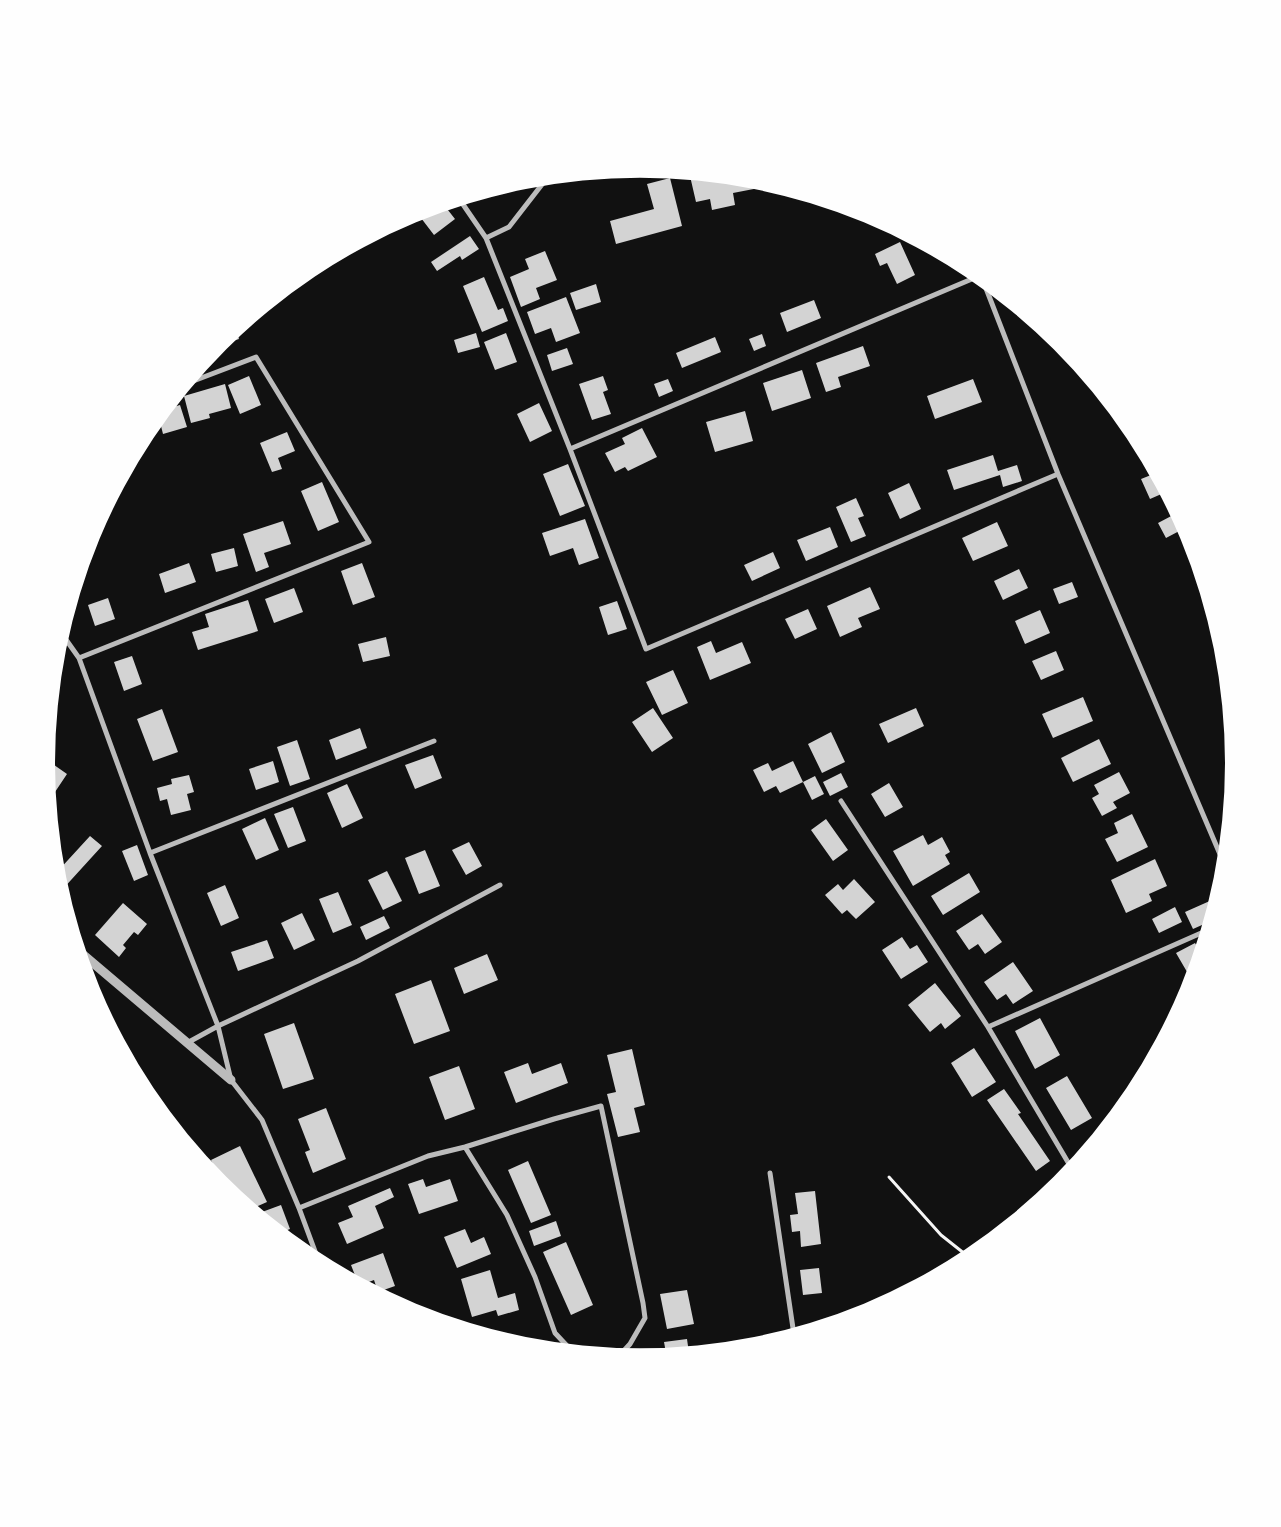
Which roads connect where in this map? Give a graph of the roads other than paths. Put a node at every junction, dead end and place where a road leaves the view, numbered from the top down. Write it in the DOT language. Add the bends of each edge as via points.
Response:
graph roads {
  1 [pos="540,187"];
  2 [pos="464,206"];
  3 [pos="486,238"];
  4 [pos="971,281"];
  5 [pos="985,291"];
  6 [pos="198,379"];
  7 [pos="570,449"];
  8 [pos="1058,474"];
  9 [pos="68,642"];
  10 [pos="79,658"];
  11 [pos="434,741"];
  12 [pos="841,801"];
  13 [pos="1219,852"];
  14 [pos="150,853"];
  15 [pos="500,885"];
  16 [pos="1201,933"];
  17 [pos="89,960"];
  18 [pos="218,1026"];
  19 [pos="988,1027"];
  20 [pos="187,1043"];
  21 [pos="231,1080"];
  22 [pos="465,1147"];
  23 [pos="1069,1163"];
  24 [pos="770,1172"];
  25 [pos="299,1208"];
  26 [pos="314,1250"];
  27 [pos="793,1329"];
  28 [pos="565,1344"];
  29 [pos="626,1349"];
  1 -- 3 [label="street" via="509,227"];
  2 -- 3 [label="street"];
  3 -- 7 [label="street"];
  4 -- 7 [label="street"];
  5 -- 8 [label="street"];
  6 -- 10 [label="street" via="256,357 368,542"];
  7 -- 8 [label="street" via="646,649"];
  8 -- 13 [label="street"];
  9 -- 10 [label="street"];
  10 -- 14 [label="street"];
  11 -- 14 [label="street"];
  12 -- 19 [label="street"];
  14 -- 18 [label="street"];
  15 -- 18 [label="street" via="358,961"];
  16 -- 19 [label="street"];
  17 -- 20 [label="street"];
  18 -- 20 [label="street"];
  18 -- 21 [label="street"];
  19 -- 23 [label="street"];
  20 -- 21 [label="street"];
  21 -- 25 [label="street" via="262,1120"];
  22 -- 25 [label="street" via="428,1156"];
  22 -- 28 [label="street" via="507,1215 535,1277 555,1333"];
  22 -- 29 [label="street" via="601,1106 645,1318"];
  24 -- 27 [label="street"];
  25 -- 26 [label="street"];
}
